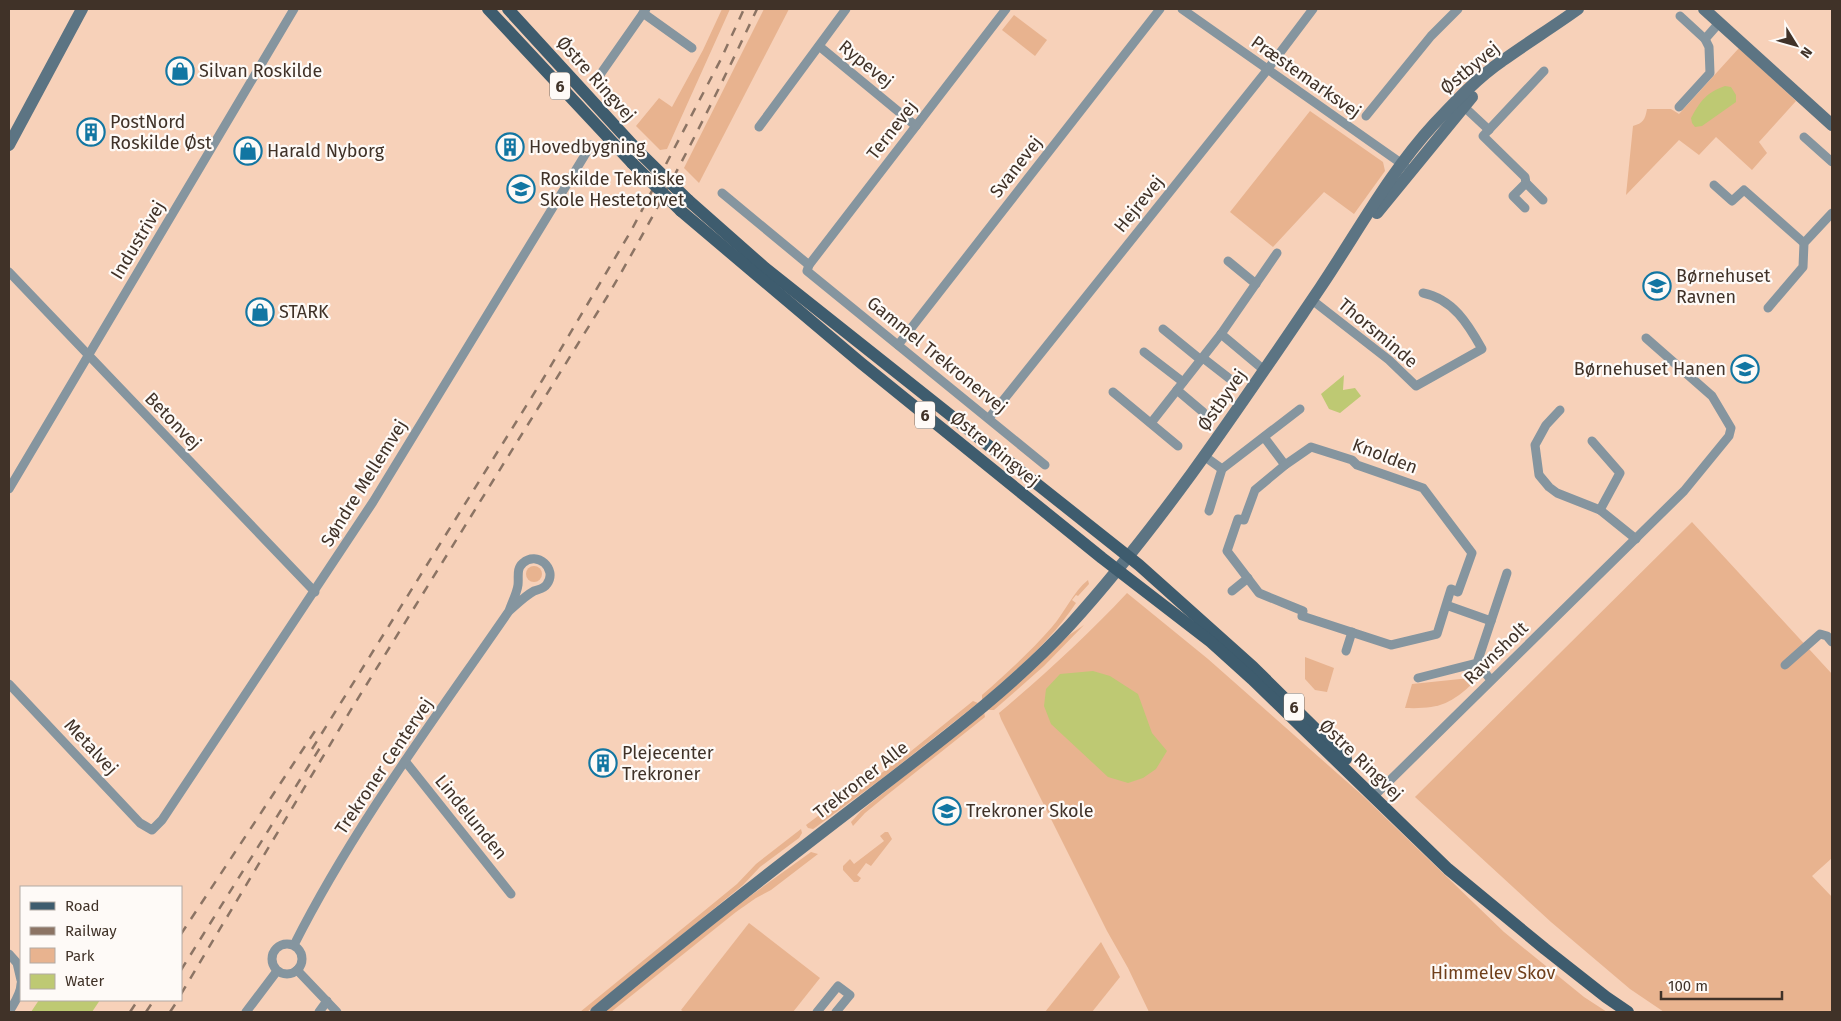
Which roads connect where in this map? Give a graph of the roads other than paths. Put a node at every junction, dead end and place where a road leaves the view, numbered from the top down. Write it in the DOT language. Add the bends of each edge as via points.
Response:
graph roads {
  1 [pos="82,9"];
  2 [pos="294,9"];
  3 [pos="488,9"];
  4 [pos="508,9"];
  5 [pos="846,9"];
  6 [pos="1006,9"];
  7 [pos="1160,9"];
  8 [pos="1182,9"];
  9 [pos="1312,9"];
  10 [pos="1458,9"];
  11 [pos="1578,9"];
  12 [pos="1704,9"];
  13 [pos="645,11"];
  14 [pos="1680,16"];
  15 [pos="1719,23"];
  16 [pos="1705,39"];
  17 [pos="819,46"];
  18 [pos="692,48"];
  19 [pos="1268,69"];
  20 [pos="1544,71"];
  21 [pos="597,79"];
  22 [pos="1460,103"];
  23 [pos="1679,108"];
  24 [pos="1366,116"];
  25 [pos="1832,125"];
  26 [pos="916,126"];
  27 [pos="759,127"];
  28 [pos="1489,130"];
  29 [pos="1804,137"];
  30 [pos="9,145"];
  31 [pos="591,145"];
  32 [pos="636,158"];
  33 [pos="1832,162"];
  34 [pos="1407,167"];
  35 [pos="1526,183"];
  36 [pos="1714,185"];
  37 [pos="722,193"];
  38 [pos="1543,200"];
  39 [pos="684,206"];
  40 [pos="1525,208"];
  41 [pos="1832,213"];
  42 [pos="1804,243"];
  43 [pos="1277,253"];
  44 [pos="1228,261"];
  45 [pos="808,268"];
  46 [pos="9,272"];
  47 [pos="1256,284"];
  48 [pos="1423,293"];
  49 [pos="1312,300"];
  50 [pos="1768,308"];
  51 [pos="1163,329"];
  52 [pos="1221,334"];
  53 [pos="1646,338"];
  54 [pos="898,345"];
  55 [pos="1144,352"];
  56 [pos="88,356"];
  57 [pos="1202,358"];
  58 [pos="1264,370"];
  59 [pos="1230,380"];
  60 [pos="1183,382"];
  61 [pos="1177,390"];
  62 [pos="1113,392"];
  63 [pos="1300,409"];
  64 [pos="1560,410"];
  65 [pos="1203,412"];
  66 [pos="989,418"];
  67 [pos="1151,423"];
  68 [pos="1264,437"];
  69 [pos="1592,441"];
  70 [pos="1178,446"];
  71 [pos="1204,456"];
  72 [pos="1045,464"];
  73 [pos="1285,465"];
  74 [pos="1222,468"];
  75 [pos="9,489"];
  76 [pos="1209,510"];
  77 [pos="1600,510"];
  78 [pos="1636,539"];
  79 [pos="1128,556"];
  80 [pos="1117,569"];
  81 [pos="1506,573"];
  82 [pos="1248,578"];
  83 [pos="1232,591"];
  84 [pos="314,592"];
  85 [pos="1446,605"];
  86 [pos="509,610"];
  87 [pos="1491,620"];
  88 [pos="1352,632"];
  89 [pos="1832,642"];
  90 [pos="1346,650"];
  91 [pos="1477,663"];
  92 [pos="1785,665"];
  93 [pos="1418,678"];
  94 [pos="1491,680"];
  95 [pos="9,684"];
  96 [pos="405,761"];
  97 [pos="1376,794"];
  98 [pos="152,830"];
  99 [pos="511,894"];
  100 [pos="294,945"];
  101 [pos="9,954"];
  102 [pos="297,970"];
  103 [pos="277,971"];
  104 [pos="20,976"];
  105 [pos="20,992"];
  106 [pos="327,1001"];
  107 [pos="9,1012"];
  108 [pos="246,1012"];
  109 [pos="318,1012"];
  110 [pos="337,1012"];
  111 [pos="596,1012"];
  112 [pos="817,1012"];
  113 [pos="836,1012"];
  114 [pos="1628,1012"];
  1 -- 30 [label="street"];
  2 -- 56 [label="street, Industrivej"];
  3 -- 32 [label="main road, Østre Ringvej / 6"];
  4 -- 32 [label="main road, Østre Ringvej / 6"];
  5 -- 17 [label="street, Rypevej"];
  6 -- 26 [label="street, Ternevej"];
  7 -- 54 [label="street, Svanevej"];
  8 -- 19 [label="street, Præstemarksvej"];
  9 -- 19 [label="street, Hejrevej"];
  10 -- 24 [label="street" via="1431,36"];
  11 -- 22 [label="street, Østbyvej" via="1520,50"];
  12 -- 15 [label="street"];
  13 -- 18 [label="street"];
  13 -- 21 [label="street"];
  14 -- 16 [label="street"];
  15 -- 16 [label="street"];
  15 -- 25 [label="street"];
  16 -- 23 [label="street" via="1710,47 1710,73"];
  17 -- 26 [label="street, Rypevej"];
  17 -- 27 [label="street, Rypevej"];
  19 -- 34 [label="street, Præstemarksvej"];
  19 -- 66 [label="street, Hejrevej"];
  20 -- 28 [label="street"];
  22 -- 28 [label="street"];
  22 -- 34 [label="street, Østbyvej"];
  26 -- 45 [label="street, Ternevej"];
  28 -- 35 [label="street" via="1483,136 1526,177"];
  29 -- 33 [label="street"];
  31 -- 84 [label="street, Søndre Mellemvej" via="383,487"];
  32 -- 39 [label="main road, Østre Ringvej / 6, bridge"];
  34 -- 49 [label="street, Østbyvej"];
  35 -- 38 [label="street"];
  35 -- 40 [label="street" via="1513,196"];
  36 -- 42 [label="street" via="1732,201 1744,190"];
  37 -- 45 [label="street, Gammel Trekronervej"];
  39 -- 79 [label="main road, Østre Ringvej / 6"];
  39 -- 80 [label="main road, Østre Ringvej / 6" via="861,364"];
  41 -- 42 [label="street"];
  42 -- 50 [label="street" via="1804,267"];
  43 -- 47 [label="street"];
  44 -- 47 [label="street"];
  45 -- 54 [label="street, Gammel Trekronervej"];
  46 -- 56 [label="street, Betonvej"];
  47 -- 52 [label="street"];
  48 -- 49 [label="street, Thorsminde" via="1436,295 1457,311 1482,349 1416,386 1389,360"];
  49 -- 58 [label="street, Østbyvej"];
  51 -- 57 [label="street"];
  52 -- 57 [label="street"];
  52 -- 58 [label="street"];
  53 -- 78 [label="street, Ravnsholt" via="1712,396 1731,428 1729,436 1684,492"];
  54 -- 66 [label="street, Gammel Trekronervej"];
  55 -- 60 [label="street"];
  56 -- 75 [label="street, Industrivej"];
  56 -- 84 [label="street, Betonvej"];
  57 -- 59 [label="street"];
  57 -- 60 [label="street"];
  58 -- 71 [label="street, Østbyvej"];
  60 -- 61 [label="street"];
  61 -- 65 [label="street"];
  61 -- 67 [label="street"];
  62 -- 67 [label="street"];
  63 -- 68 [label="street"];
  64 -- 77 [label="street" via="1546,425 1535,445 1539,474 1557,493"];
  66 -- 72 [label="street, Gammel Trekronervej"];
  67 -- 70 [label="street"];
  68 -- 73 [label="street"];
  68 -- 74 [label="street"];
  69 -- 77 [label="street" via="1620,474"];
  71 -- 74 [label="street"];
  71 -- 79 [label="street, Østbyvej"];
  73 -- 82 [label="street, Knolden" via="1255,490 1244,520 1238,519 1227,551"];
  73 -- 85 [label="street, Knolden" via="1311,447 1423,488 1472,553 1458,592 1451,589"];
  74 -- 76 [label="street"];
  77 -- 78 [label="street"];
  78 -- 94 [label="street, Ravnsholt"];
  79 -- 80 [label="street, Trekroner Alle"];
  79 -- 97 [label="main road, Østre Ringvej / 6" via="1253,667"];
  80 -- 97 [label="main road, Østre Ringvej / 6" via="1211,642"];
  80 -- 111 [label="street, Trekroner Alle" via="1070,625 982,707"];
  81 -- 87 [label="street"];
  82 -- 83 [label="street"];
  82 -- 88 [label="street, Knolden" via="1259,593 1303,611 1302,616"];
  84 -- 98 [label="street, Søndre Mellemvej" via="162,820"];
  85 -- 87 [label="street"];
  85 -- 88 [label="street, Knolden" via="1437,634 1391,645"];
  86 -- 86 [label="street, Trekroner Centervej" via="547,584 550,576 545,562 538,559 523,562"];
  86 -- 96 [label="street, Trekroner Centervej"];
  87 -- 91 [label="street"];
  88 -- 90 [label="street"];
  89 -- 92 [label="street" via="1820,634"];
  91 -- 93 [label="street"];
  91 -- 94 [label="street"];
  94 -- 97 [label="street, Ravnsholt"];
  95 -- 98 [label="street, Metalvej" via="140,823"];
  96 -- 99 [label="street, Lindelunden"];
  96 -- 100 [label="street, Trekroner Centervej" via="346,851"];
  97 -- 114 [label="main road, Østre Ringvej / 6" via="1491,904"];
  100 -- 102 [label="street" via="302,956"];
  100 -- 103 [label="street" via="282,944 273,951 271,962"];
  101 -- 104 [label="street" via="17,963"];
  102 -- 103 [label="street" via="284,974"];
  102 -- 106 [label="street"];
  103 -- 108 [label="street"];
  105 -- 107 [label="street"];
  106 -- 109 [label="street"];
  106 -- 110 [label="street"];
  112 -- 113 [label="street" via="838,986 850,995"];
}
